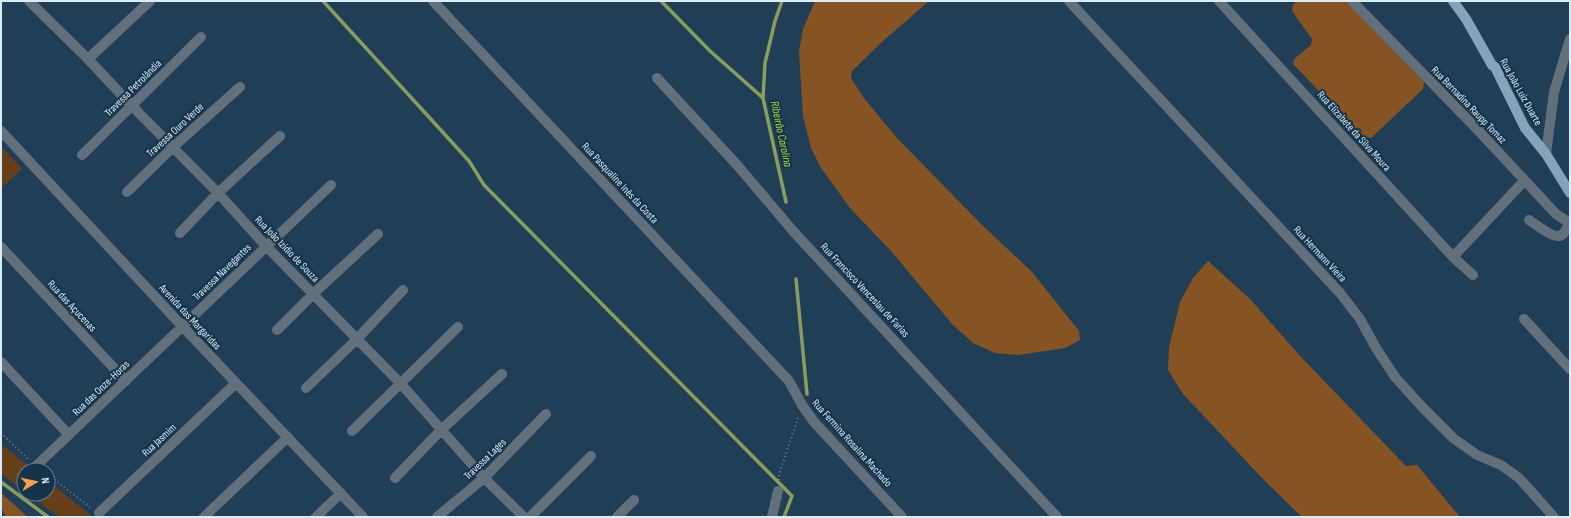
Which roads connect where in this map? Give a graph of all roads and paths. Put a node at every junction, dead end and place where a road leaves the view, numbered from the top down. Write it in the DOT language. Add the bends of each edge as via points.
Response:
graph roads {
  1 [pos="29,1"];
  2 [pos="150,1"];
  3 [pos="433,1"];
  4 [pos="1069,1"];
  5 [pos="1219,1"];
  6 [pos="1352,1"];
  7 [pos="1453,1"];
  8 [pos="201,37"];
  9 [pos="1570,39"];
  10 [pos="88,58"];
  11 [pos="1562,62"];
  12 [pos="1570,70"];
  13 [pos="657,78"];
  14 [pos="240,87"];
  15 [pos="132,106"];
  16 [pos="1,131"];
  17 [pos="280,136"];
  18 [pos="172,148"];
  19 [pos="1546,154"];
  20 [pos="82,155"];
  21 [pos="1524,181"];
  22 [pos="331,185"];
  23 [pos="127,192"];
  24 [pos="218,193"];
  25 [pos="1570,193"];
  26 [pos="1529,220"];
  27 [pos="1569,223"];
  28 [pos="180,233"];
  29 [pos="378,234"];
  30 [pos="266,246"];
  31 [pos="1,247"];
  32 [pos="1453,257"];
  33 [pos="1473,275"];
  34 [pos="403,290"];
  35 [pos="313,294"];
  36 [pos="1524,319"];
  37 [pos="183,327"];
  38 [pos="458,327"];
  39 [pos="277,330"];
  40 [pos="356,340"];
  41 [pos="1,362"];
  42 [pos="1570,369"];
  43 [pos="502,374"];
  44 [pos="126,381"];
  45 [pos="789,381"];
  46 [pos="236,383"];
  47 [pos="401,384"];
  48 [pos="306,388"];
  49 [pos="802,405"];
  50 [pos="546,414"];
  51 [pos="441,430"];
  52 [pos="352,431"];
  53 [pos="1,434"];
  54 [pos="69,435"];
  55 [pos="288,437"];
  56 [pos="591,456"];
  57 [pos="32,462"];
  58 [pos="40,462"];
  59 [pos="779,474"];
  60 [pos="395,478"];
  61 [pos="484,478"];
  62 [pos="56,481"];
  63 [pos="778,491"];
  64 [pos="341,493"];
  65 [pos="634,500"];
  66 [pos="99,514"];
  67 [pos="204,517"];
  68 [pos="316,517"];
  69 [pos="363,517"];
  70 [pos="438,517"];
  71 [pos="524,517"];
  72 [pos="530,517"];
  73 [pos="617,517"];
  74 [pos="772,517"];
  75 [pos="902,517"];
  76 [pos="1057,517"];
  77 [pos="1554,517"];
  1 -- 10 [label="street, Rua João Izídio de Souza"];
  2 -- 10 [label="street"];
  3 -- 45 [label="street, Rua Pasqualine Inês da Costa"];
  4 -- 77 [label="street, Rua Hermann Vieira" via="1340,293 1360,319 1395,377 1424,409 1459,442 1519,478"];
  5 -- 32 [label="street, Rua Elizabete da Silva Moura"];
  6 -- 21 [label="street, Rua Bernadina Raupp Tomaz"];
  7 -- 19 [label="main road, Rua João Luiz Duarte" via="1495,67 1525,128"];
  8 -- 15 [label="street, Travessa Petrolândia"];
  9 -- 11 [label="street"];
  10 -- 15 [label="street, Rua João Izídio de Souza"];
  11 -- 12 [label="street"];
  11 -- 19 [label="street" via="1554,92"];
  13 -- 76 [label="street, Rua Francisco Venceslau de Farias" via="738,166 793,231"];
  14 -- 18 [label="street, Travessa Ouro Verde"];
  15 -- 18 [label="street, Rua João Izídio de Souza"];
  15 -- 20 [label="street, Travessa Petrolândia"];
  16 -- 37 [label="street, Avenida das Margaridas"];
  17 -- 24 [label="street"];
  18 -- 23 [label="street, Travessa Ouro Verde"];
  18 -- 24 [label="street, Rua João Izídio de Souza"];
  19 -- 25 [label="main road, Rua João Luiz Duarte"];
  21 -- 27 [label="street, Rua Bernadina Raupp Tomaz" via="1556,214"];
  21 -- 32 [label="street"];
  22 -- 30 [label="street, Travessa Navegantes"];
  24 -- 28 [label="street"];
  24 -- 30 [label="street, Rua João Izídio de Souza"];
  26 -- 27 [label="street" via="1554,236 1560,236 1565,232"];
  29 -- 35 [label="street"];
  30 -- 35 [label="street, Rua João Izídio de Souza"];
  30 -- 37 [label="street, Travessa Navegantes"];
  31 -- 44 [label="street, Rua das Açucenas"];
  32 -- 33 [label="street, Rua Elizabete da Silva Moura"];
  34 -- 40 [label="street"];
  35 -- 39 [label="street"];
  35 -- 40 [label="street, Rua João Izídio de Souza"];
  36 -- 42 [label="street"];
  37 -- 44 [label="street, Rua das Onze-Horas"];
  37 -- 46 [label="street, Avenida das Margaridas"];
  38 -- 47 [label="street"];
  40 -- 47 [label="street, Rua João Izídio de Souza"];
  40 -- 48 [label="street"];
  41 -- 54 [label="street"];
  43 -- 51 [label="street"];
  44 -- 54 [label="street, Rua das Onze-Horas"];
  45 -- 49 [label="street, Rua Fermina Rosalina Machado"];
  46 -- 55 [label="street, Avenida das Margaridas"];
  46 -- 66 [label="street, Rua Jasmim"];
  47 -- 51 [label="street, Rua João Izídio de Souza"];
  47 -- 52 [label="street"];
  49 -- 59 [label="path"];
  49 -- 75 [label="street, Rua Fermina Rosalina Machado" via="823,432"];
  50 -- 61 [label="street, Travessa Lages"];
  51 -- 60 [label="street"];
  51 -- 61 [label="street, Rua João Izídio de Souza"];
  53 -- 57 [label="path"];
  54 -- 58 [label="street, Rua das Onze-Horas"];
  55 -- 64 [label="street, Avenida das Margaridas"];
  55 -- 67 [label="street"];
  56 -- 72 [label="street"];
  61 -- 70 [label="street, Travessa Lages"];
  61 -- 71 [label="street, Rua João Izídio de Souza"];
  62 -- 66 [label="path"];
  63 -- 74 [label="street"];
  64 -- 68 [label="street"];
  64 -- 69 [label="street, Avenida das Margaridas"];
  65 -- 73 [label="street"];
}
